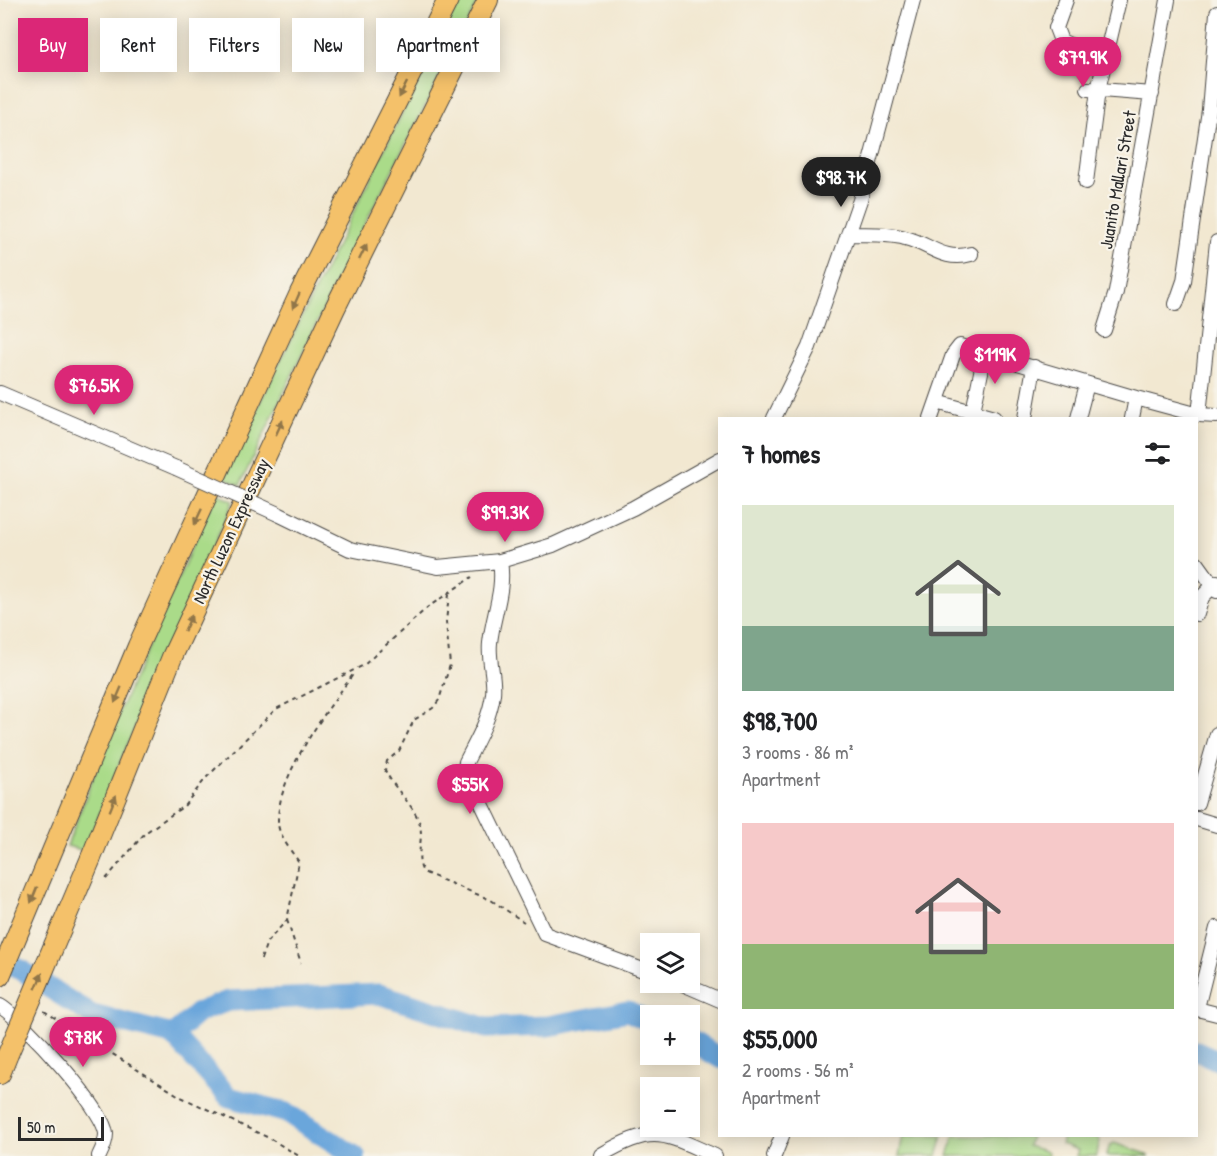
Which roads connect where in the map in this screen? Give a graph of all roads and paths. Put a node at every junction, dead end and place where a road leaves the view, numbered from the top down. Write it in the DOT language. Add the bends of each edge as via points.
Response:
graph roads {
  1 [pos="448,0"];
  2 [pos="488,0"];
  3 [pos="913,0"];
  4 [pos="1066,0"];
  5 [pos="1119,0"];
  6 [pos="1168,0"];
  7 [pos="1217,13"];
  8 [pos="1109,54"];
  9 [pos="1093,89"];
  10 [pos="1152,94"];
  11 [pos="1086,182"];
  12 [pos="848,234"];
  13 [pos="1217,242"];
  14 [pos="971,254"];
  15 [pos="1215,266"];
  16 [pos="1176,304"];
  17 [pos="1213,316"];
  18 [pos="1104,330"];
  19 [pos="985,353"];
  20 [pos="1211,363"];
  21 [pos="1034,367"];
  22 [pos="1087,384"];
  23 [pos="0,393"];
  24 [pos="1136,398"];
  25 [pos="937,402"];
  26 [pos="973,411"];
  27 [pos="1182,414"];
  28 [pos="1199,415"];
  29 [pos="1217,416"];
  30 [pos="775,417"];
  31 [pos="931,417"];
  32 [pos="990,417"];
  33 [pos="1025,417"];
  34 [pos="1078,417"];
  35 [pos="1132,417"];
  36 [pos="718,460"];
  37 [pos="500,561"];
  38 [pos="481,563"];
  39 [pos="1198,564"];
  40 [pos="1216,586"];
  41 [pos="449,594"];
  42 [pos="1198,611"];
  43 [pos="355,670"];
  44 [pos="1217,734"];
  45 [pos="1198,800"];
  46 [pos="1198,819"];
  47 [pos="1217,825"];
  48 [pos="106,879"];
  49 [pos="287,920"];
  50 [pos="1217,928"];
  51 [pos="545,934"];
  52 [pos="261,959"];
  53 [pos="301,963"];
  54 [pos="640,969"];
  55 [pos="0,976"];
  56 [pos="700,991"];
  57 [pos="718,999"];
  58 [pos="1198,1005"];
  59 [pos="0,1006"];
  60 [pos="38,1008"];
  61 [pos="1198,1009"];
  62 [pos="1217,1014"];
  63 [pos="0,1074"];
  64 [pos="782,1137"];
  65 [pos="601,1155"];
  66 [pos="99,1156"];
  67 [pos="299,1156"];
  68 [pos="715,1156"];
  69 [pos="774,1156"];
  1 -- 55 [label="highway, North Luzon Expressway, one-way" via="300,293 138,646"];
  63 -- 2 [label="highway, North Luzon Expressway, one-way, bridge" via="172,657 335,308"];
  3 -- 12 [label="street"];
  4 -- 8 [label="street" via="1056,28 1060,41 1078,49"];
  5 -- 8 [label="street"];
  6 -- 10 [label="street, Juanito Mallari Street"];
  7 -- 16 [label="street" via="1209,110 1185,280"];
  8 -- 9 [label="street"];
  9 -- 10 [label="street"];
  9 -- 11 [label="street"];
  10 -- 18 [label="street, Juanito Mallari Street" via="1116,292"];
  12 -- 14 [label="street" via="904,237 957,258"];
  12 -- 30 [label="street" via="810,347"];
  13 -- 15 [label="street"];
  15 -- 17 [label="street"];
  17 -- 20 [label="street"];
  19 -- 21 [label="street"];
  19 -- 25 [label="street" via="960,346 956,349"];
  19 -- 26 [label="street"];
  20 -- 28 [label="street"];
  21 -- 22 [label="street"];
  21 -- 33 [label="street"];
  22 -- 24 [label="street"];
  22 -- 34 [label="street"];
  23 -- 38 [label="street, bridge" via="176,468 350,549 438,567"];
  24 -- 27 [label="street"];
  24 -- 35 [label="street"];
  25 -- 26 [label="street"];
  25 -- 31 [label="street"];
  26 -- 32 [label="street"];
  27 -- 28 [label="street"];
  28 -- 29 [label="street"];
  36 -- 37 [label="street" via="633,508 553,545"];
  37 -- 38 [label="street"];
  37 -- 51 [label="street" via="503,586 489,646 494,693 486,725 465,770"];
  38 -- 41 [label="path" via="470,580"];
  39 -- 40 [label="street"];
  40 -- 42 [label="street" via="1202,597"];
  41 -- 43 [label="path" via="428,607"];
  41 -- 51 [label="path" via="446,622 450,665 439,700 414,720 385,770 419,821 419,865 423,872 491,900"];
  43 -- 48 [label="path" via="276,709 206,778 184,806 145,833"];
  43 -- 49 [label="path" via="297,760 281,800 277,824 299,862"];
  44 -- 45 [label="street"];
  46 -- 47 [label="street"];
  49 -- 52 [label="path" via="267,942"];
  49 -- 53 [label="path"];
  50 -- 58 [label="street"];
  51 -- 54 [label="street"];
  56 -- 57 [label="street"];
  59 -- 66 [label="street" via="40,1041 102,1123 106,1134"];
  60 -- 67 [label="path" via="181,1097"];
  61 -- 62 [label="street"];
  64 -- 69 [label="street"];
  65 -- 68 [label="street" via="634,1137 665,1134"];
}
